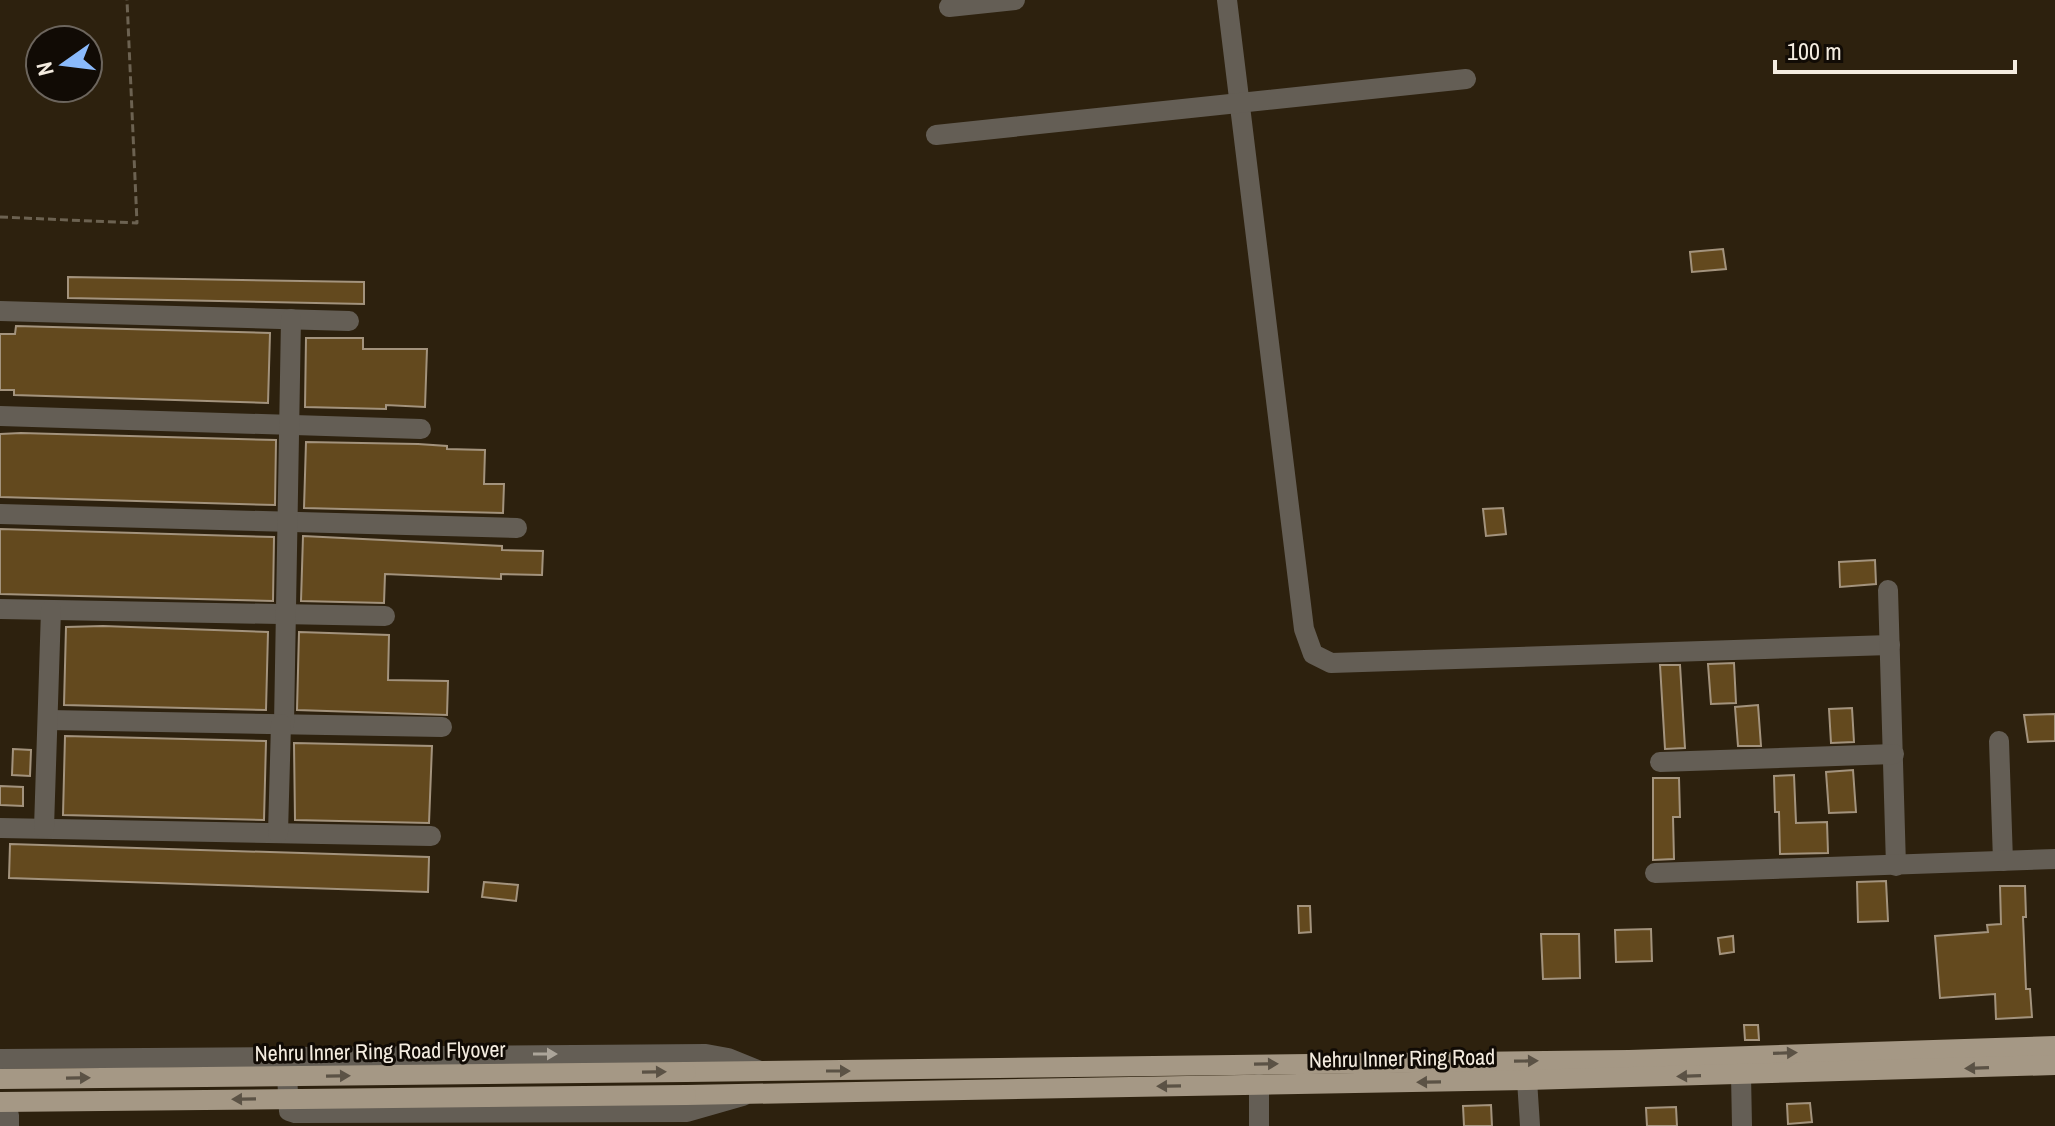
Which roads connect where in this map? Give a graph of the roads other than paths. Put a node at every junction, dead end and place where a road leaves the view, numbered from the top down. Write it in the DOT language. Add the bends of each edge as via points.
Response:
graph roads {
  1 [pos="1015,0"];
  2 [pos="1227,0"];
  3 [pos="949,7"];
  4 [pos="1466,79"];
  5 [pos="1239,103"];
  6 [pos="936,135"];
  7 [pos="0,311"];
  8 [pos="291,319"];
  9 [pos="349,321"];
  10 [pos="0,416"];
  11 [pos="288,424"];
  12 [pos="421,429"];
  13 [pos="0,514"];
  14 [pos="287,522"];
  15 [pos="517,528"];
  16 [pos="1888,590"];
  17 [pos="0,609"];
  18 [pos="51,610"];
  19 [pos="285,615"];
  20 [pos="385,616"];
  21 [pos="1890,645"];
  22 [pos="48,720"];
  23 [pos="282,724"];
  24 [pos="442,727"];
  25 [pos="1999,741"];
  26 [pos="1894,754"];
  27 [pos="1660,762"];
  28 [pos="0,828"];
  29 [pos="44,828"];
  30 [pos="278,833"];
  31 [pos="431,836"];
  32 [pos="2055,859"];
  33 [pos="2003,861"];
  34 [pos="1896,866"];
  35 [pos="1655,873"];
  36 [pos="2055,1046"];
  37 [pos="286,1057"];
  38 [pos="0,1059"];
  39 [pos="2055,1065"];
  40 [pos="760,1071"];
  41 [pos="1741,1075"];
  42 [pos="0,1079"];
  43 [pos="896,1080"];
  44 [pos="1527,1080"];
  45 [pos="1259,1084"];
  46 [pos="750,1094"];
  47 [pos="6,1114"];
  48 [pos="1259,1126"];
  49 [pos="1530,1126"];
  50 [pos="1742,1126"];
  1 -- 3 [label="street"];
  2 -- 5 [label="street"];
  4 -- 5 [label="street"];
  5 -- 6 [label="street"];
  5 -- 21 [label="street" via="1304,629 1313,654 1331,663"];
  7 -- 8 [label="street"];
  8 -- 9 [label="street"];
  8 -- 11 [label="street"];
  10 -- 11 [label="street"];
  11 -- 12 [label="street"];
  11 -- 14 [label="street"];
  13 -- 14 [label="street"];
  14 -- 15 [label="street"];
  14 -- 19 [label="street"];
  16 -- 21 [label="street"];
  17 -- 18 [label="street"];
  18 -- 19 [label="street"];
  18 -- 22 [label="street"];
  19 -- 20 [label="street"];
  19 -- 23 [label="street"];
  21 -- 26 [label="street"];
  22 -- 23 [label="street"];
  22 -- 29 [label="street"];
  23 -- 24 [label="street"];
  23 -- 30 [label="street"];
  25 -- 33 [label="street"];
  26 -- 27 [label="street"];
  26 -- 34 [label="street"];
  28 -- 29 [label="street"];
  29 -- 30 [label="street"];
  30 -- 31 [label="street"];
  32 -- 33 [label="street"];
  33 -- 34 [label="street"];
  34 -- 35 [label="street"];
  43 -- 36 [label="main road, Nehru Inner Ring Road, one-way"];
  37 -- 38 [label="street"];
  37 -- 40 [label="street, one-way" via="706,1054"];
  37 -- 46 [label="street" via="289,1111 295,1113 687,1112"];
  39 -- 41 [label="main road, Nehru Inner Ring Road, one-way"];
  42 -- 40 [label="main road, Nehru Inner Ring Road Flyover, one-way, bridge"];
  40 -- 43 [label="main road, Nehru Inner Ring Road, one-way"];
  41 -- 44 [label="main road, Nehru Inner Ring Road, one-way"];
  41 -- 50 [label="street"];
  45 -- 43 [label="main road, Nehru Inner Ring Road, one-way"];
  43 -- 46 [label="main road, Nehru Inner Ring Road"];
  44 -- 45 [label="main road, Nehru Inner Ring Road, one-way"];
  44 -- 49 [label="street"];
  45 -- 48 [label="street"];
  46 -- 47 [label="main road, Nehru Inner Ring Road Flyover, one-way, bridge"];
}
